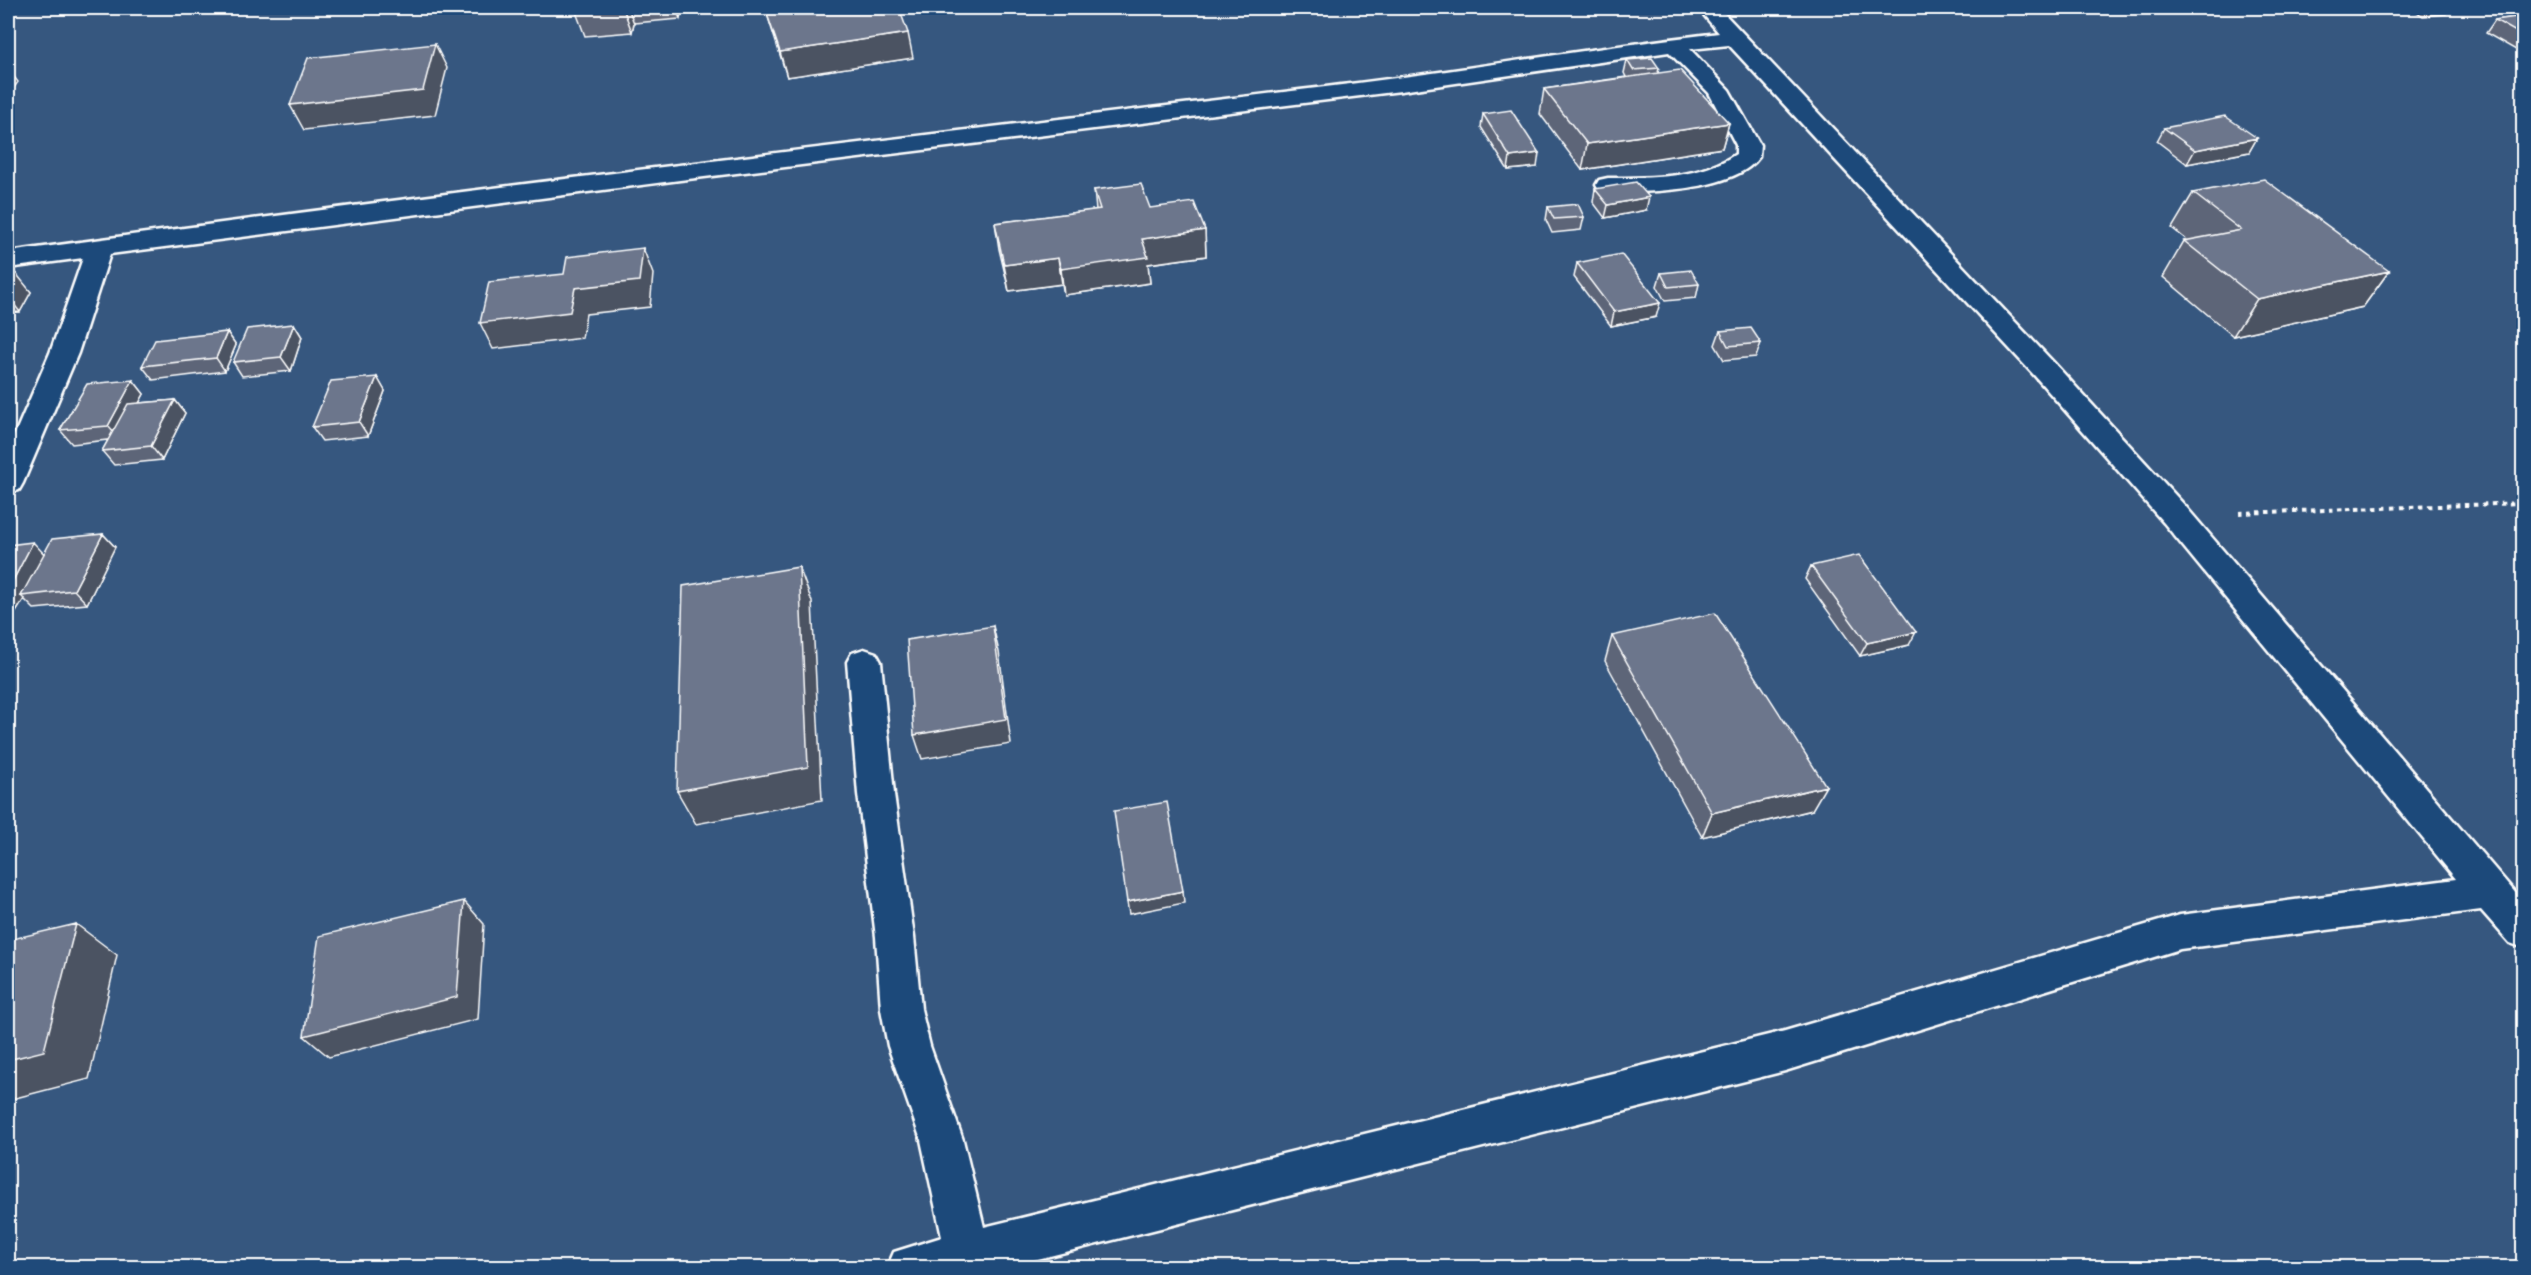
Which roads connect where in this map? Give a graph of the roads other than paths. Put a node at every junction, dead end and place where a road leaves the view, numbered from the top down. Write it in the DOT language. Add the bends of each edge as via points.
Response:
graph roads {
  1 [pos="1708,8"];
  2 [pos="1734,38"];
  3 [pos="1673,44"];
  4 [pos="1608,185"];
  5 [pos="99,248"];
  6 [pos="8,260"];
  7 [pos="8,483"];
  8 [pos="864,662"];
  9 [pos="2489,892"];
  10 [pos="2523,931"];
  11 [pos="968,1253"];
  12 [pos="910,1268"];
  1 -- 2 [label="street"];
  2 -- 3 [label="street"];
  2 -- 9 [label="street" via="2175,515"];
  3 -- 4 [label="street" via="1718,90 1748,145 1747,157 1697,178 1635,186"];
  3 -- 5 [label="street" via="1360,90 915,142"];
  5 -- 6 [label="street"];
  5 -- 7 [label="street" via="64,353"];
  8 -- 11 [label="street" via="901,1009 916,1068 942,1140"];
  9 -- 10 [label="street"];
  9 -- 11 [label="street" via="2180,932 1785,1051"];
  11 -- 12 [label="street"];
}
